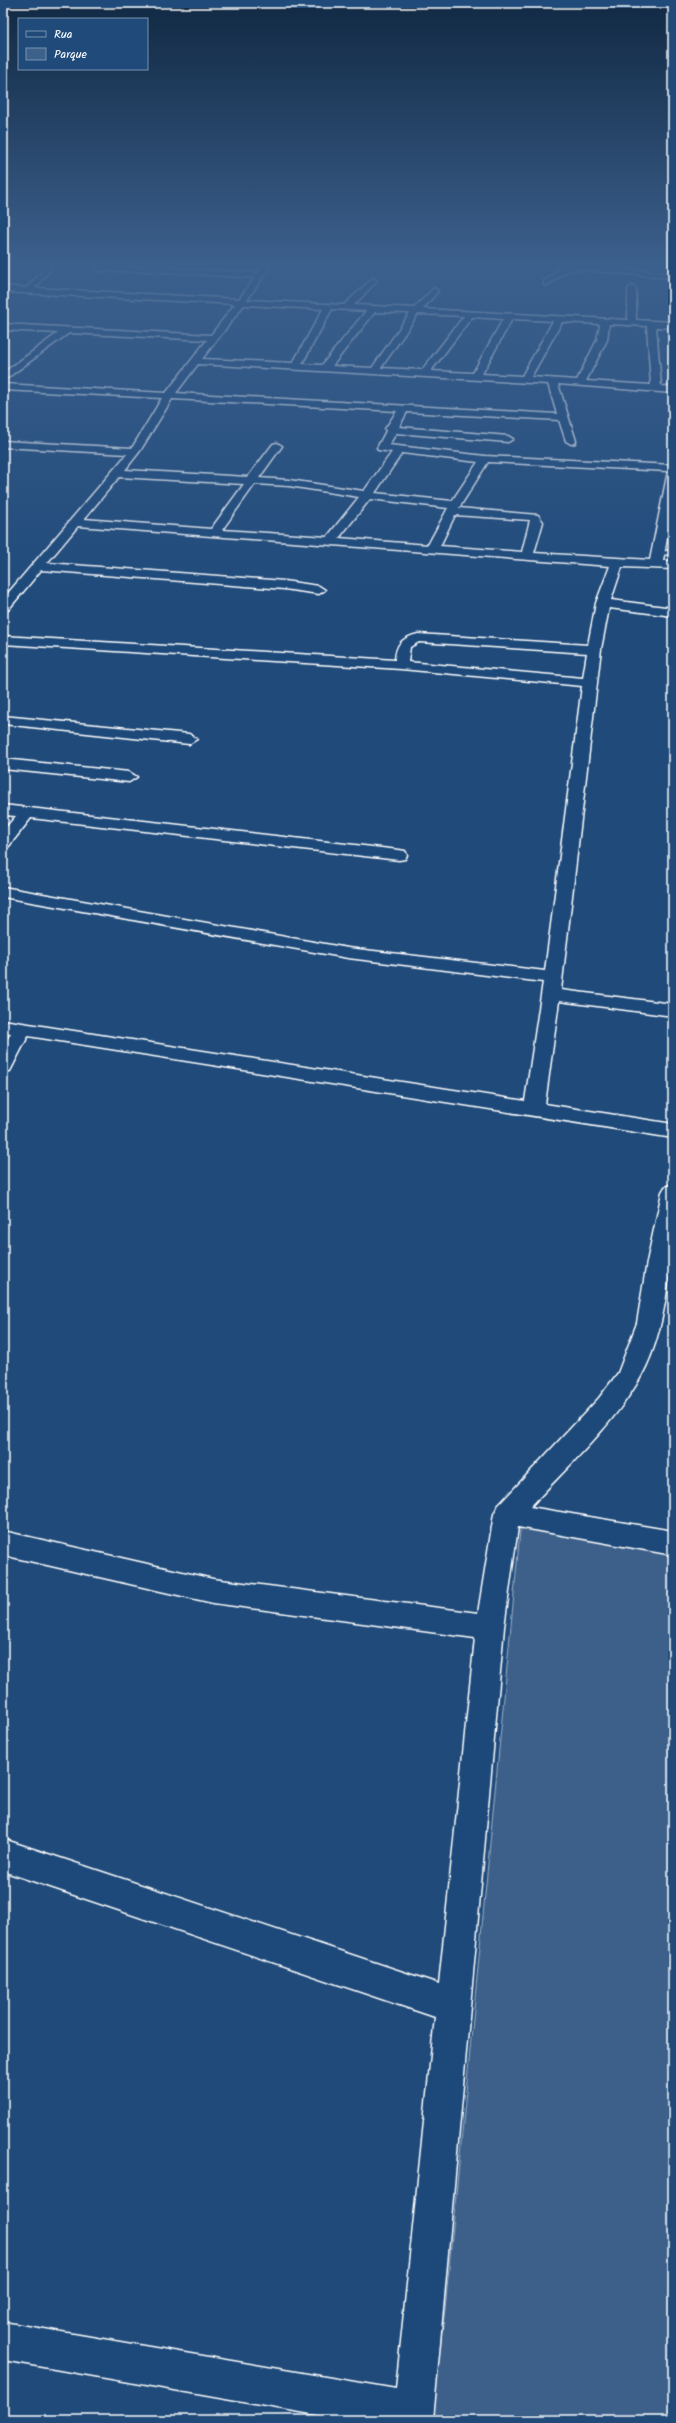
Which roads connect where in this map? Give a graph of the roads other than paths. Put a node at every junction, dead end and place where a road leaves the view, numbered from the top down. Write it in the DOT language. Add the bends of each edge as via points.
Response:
graph roads {
  1 [pos="185,375"];
  2 [pos="425,375"];
  3 [pos="527,375"];
  4 [pos="584,375"];
  5 [pos="655,375"];
  6 [pos="476,377"];
  7 [pos="525,379"];
  8 [pos="552,381"];
  9 [pos="580,383"];
  10 [pos="3,387"];
  11 [pos="656,388"];
  12 [pos="673,390"];
  13 [pos="168,397"];
  14 [pos="403,409"];
  15 [pos="564,417"];
  16 [pos="390,429"];
  17 [pos="508,439"];
  18 [pos="571,441"];
  19 [pos="3,444"];
  20 [pos="277,446"];
  21 [pos="135,451"];
  22 [pos="398,451"];
  23 [pos="485,459"];
  24 [pos="673,468"];
  25 [pos="673,472"];
  26 [pos="116,473"];
  27 [pos="252,481"];
  28 [pos="366,495"];
  29 [pos="454,508"];
  30 [pos="75,522"];
  31 [pos="215,531"];
  32 [pos="331,540"];
  33 [pos="432,549"];
  34 [pos="673,552"];
  35 [pos="526,556"];
  36 [pos="657,558"];
  37 [pos="617,563"];
  38 [pos="673,565"];
  39 [pos="37,566"];
  40 [pos="319,590"];
  41 [pos="603,603"];
  42 [pos="3,607"];
  43 [pos="673,612"];
  44 [pos="3,640"];
  45 [pos="594,649"];
  46 [pos="401,665"];
  47 [pos="591,683"];
  48 [pos="3,720"];
  49 [pos="189,739"];
  50 [pos="3,764"];
  51 [pos="129,777"];
  52 [pos="3,810"];
  53 [pos="27,813"];
  54 [pos="3,842"];
  55 [pos="399,854"];
  56 [pos="3,892"];
  57 [pos="552,986"];
  58 [pos="673,1010"];
  59 [pos="3,1026"];
  60 [pos="23,1028"];
  61 [pos="3,1066"];
  62 [pos="534,1109"];
  63 [pos="673,1131"];
  64 [pos="673,1192"];
  65 [pos="507,1514"];
  66 [pos="3,1543"];
  67 [pos="673,1543"];
  68 [pos="490,1627"];
  69 [pos="3,1855"];
  70 [pos="454,2006"];
  71 [pos="3,2341"];
  72 [pos="413,2416"];
  1 -- 13 [label="street"];
  2 -- 6 [label="street"];
  3 -- 7 [label="street"];
  4 -- 9 [label="street"];
  5 -- 11 [label="street"];
  6 -- 7 [label="street"];
  7 -- 8 [label="street"];
  8 -- 9 [label="street"];
  8 -- 15 [label="street"];
  9 -- 11 [label="street"];
  10 -- 13 [label="street"];
  11 -- 12 [label="street"];
  13 -- 14 [label="street"];
  13 -- 21 [label="street"];
  14 -- 15 [label="street"];
  14 -- 16 [label="street"];
  15 -- 18 [label="street"];
  16 -- 17 [label="street"];
  16 -- 22 [label="street" via="382,448"];
  19 -- 21 [label="street"];
  20 -- 27 [label="street"];
  21 -- 26 [label="street"];
  22 -- 23 [label="street"];
  22 -- 28 [label="street" via="390,467"];
  23 -- 24 [label="street"];
  23 -- 29 [label="street"];
  25 -- 36 [label="street"];
  26 -- 27 [label="street"];
  26 -- 30 [label="street"];
  27 -- 28 [label="street" via="315,486"];
  27 -- 31 [label="street"];
  28 -- 29 [label="street"];
  28 -- 32 [label="street"];
  29 -- 33 [label="street"];
  29 -- 35 [label="street" via="534,517 537,522"];
  30 -- 31 [label="street"];
  30 -- 39 [label="street"];
  31 -- 32 [label="street"];
  32 -- 33 [label="street"];
  33 -- 35 [label="street"];
  34 -- 36 [label="lane"];
  35 -- 37 [label="street"];
  36 -- 37 [label="street"];
  36 -- 38 [label="street"];
  37 -- 41 [label="street"];
  39 -- 40 [label="street" via="284,585"];
  39 -- 42 [label="street"];
  41 -- 43 [label="street"];
  41 -- 45 [label="street"];
  44 -- 46 [label="street"];
  45 -- 46 [label="street" via="418,638 408,640 403,646"];
  45 -- 47 [label="street"];
  46 -- 47 [label="street"];
  47 -- 57 [label="street"];
  48 -- 49 [label="street"];
  50 -- 51 [label="street"];
  52 -- 53 [label="street"];
  53 -- 54 [label="street"];
  53 -- 55 [label="street"];
  56 -- 57 [label="street"];
  57 -- 58 [label="street"];
  57 -- 62 [label="street"];
  59 -- 60 [label="street"];
  60 -- 61 [label="street"];
  60 -- 62 [label="street"];
  62 -- 63 [label="street"];
  64 -- 65 [label="street" via="658,1262 649,1323 628,1378 608,1405"];
  65 -- 67 [label="street"];
  65 -- 68 [label="street"];
  66 -- 68 [label="street" via="213,1591"];
  68 -- 70 [label="street"];
  69 -- 70 [label="street"];
  70 -- 72 [label="street"];
  71 -- 72 [label="street"];
}
